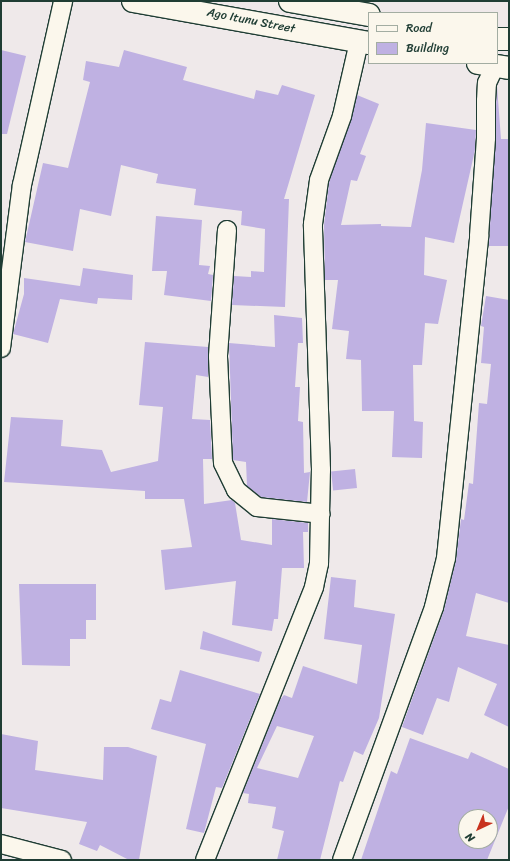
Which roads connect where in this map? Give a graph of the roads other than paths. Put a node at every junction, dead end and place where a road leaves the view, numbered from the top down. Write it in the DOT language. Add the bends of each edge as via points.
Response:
graph roads {
  1 [pos="63,1"];
  2 [pos="133,1"];
  3 [pos="290,1"];
  4 [pos="368,15"];
  5 [pos="498,39"];
  6 [pos="509,39"];
  7 [pos="364,43"];
  8 [pos="494,66"];
  9 [pos="227,230"];
  10 [pos="1,348"];
  11 [pos="322,514"];
  12 [pos="1,844"];
  13 [pos="62,860"];
  14 [pos="205,860"];
  15 [pos="342,860"];
  1 -- 10 [label="street" via="22,185"];
  2 -- 7 [label="main road, Ago Itunu Street"];
  3 -- 4 [label="main road"];
  5 -- 6 [label="main road"];
  7 -- 11 [label="street" via="319,180 313,224"];
  8 -- 15 [label="street" via="487,83 479,236 446,558 434,607"];
  9 -- 11 [label="street" via="218,357 223,462 236,490 258,507"];
  11 -- 14 [label="street" via="319,563 314,587"];
  12 -- 13 [label="street"];
}
